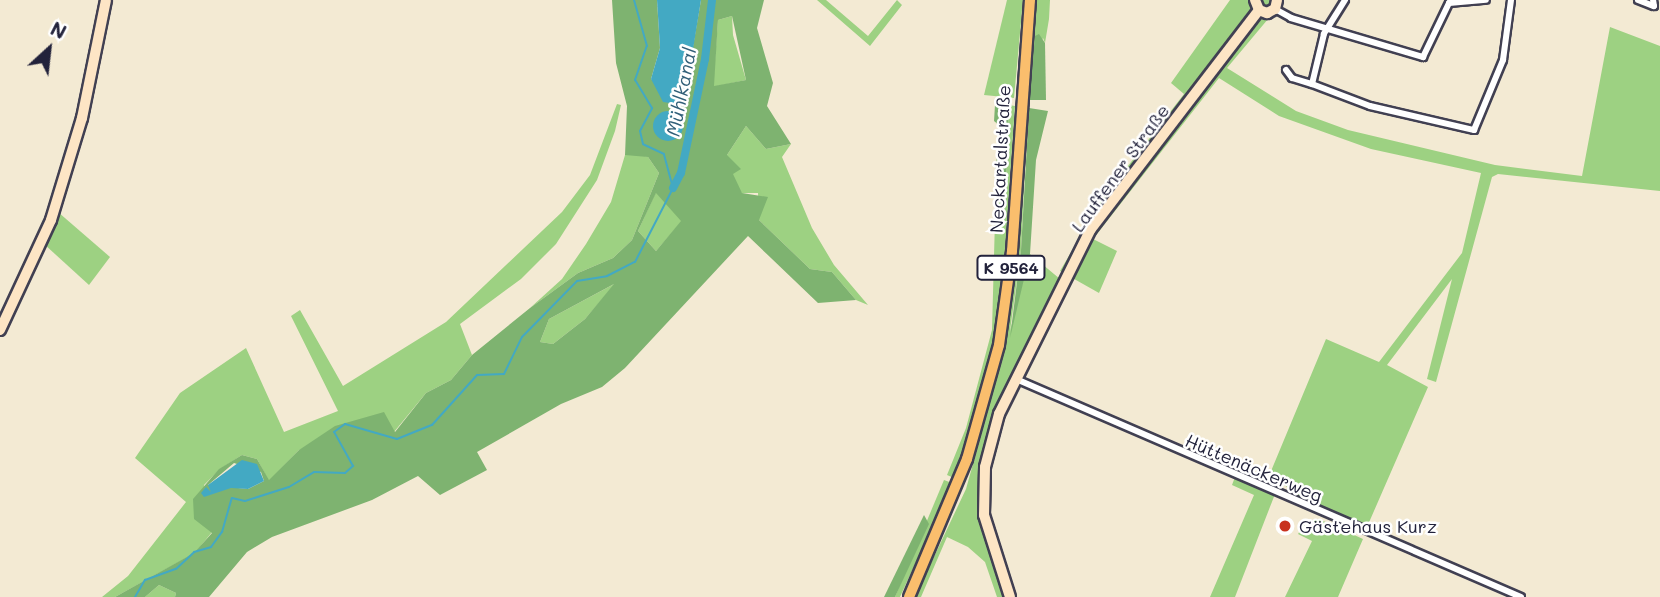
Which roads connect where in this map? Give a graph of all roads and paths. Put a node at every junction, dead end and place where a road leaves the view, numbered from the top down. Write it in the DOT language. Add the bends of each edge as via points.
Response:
graph roads {
  1 [pos="100,0"];
  2 [pos="106,0"];
  3 [pos="1030,0"];
  4 [pos="1345,0"];
  5 [pos="1486,0"];
  6 [pos="1511,0"];
  7 [pos="1638,0"];
  8 [pos="1653,0"];
  9 [pos="1276,4"];
  10 [pos="1257,5"];
  11 [pos="1327,27"];
  12 [pos="1286,70"];
  13 [pos="1312,84"];
  14 [pos="0,330"];
  15 [pos="1016,379"];
  16 [pos="909,597"];
  17 [pos="1010,597"];
  18 [pos="1521,597"];
  1 -- 2 [label="street"];
  2 -- 14 [label="street" via="82,118 51,220"];
  3 -- 16 [label="main road, Neckartalstraße / K 9564" via="1010,280 979,425"];
  4 -- 11 [label="street"];
  5 -- 11 [label="street" via="1449,4 1423,57"];
  6 -- 13 [label="street" via="1503,60 1475,130 1370,106"];
  7 -- 8 [label="street" via="1654,6"];
  9 -- 10 [label="street, Lauffener Straße"];
  9 -- 11 [label="street"];
  10 -- 15 [label="street, Lauffener Straße" via="1091,229"];
  11 -- 13 [label="street"];
  12 -- 13 [label="street" via="1292,78"];
  15 -- 17 [label="street, Lauffener Straße" via="993,433 984,480 989,540"];
  15 -- 18 [label="street, Hüttenäckerweg"];
}
